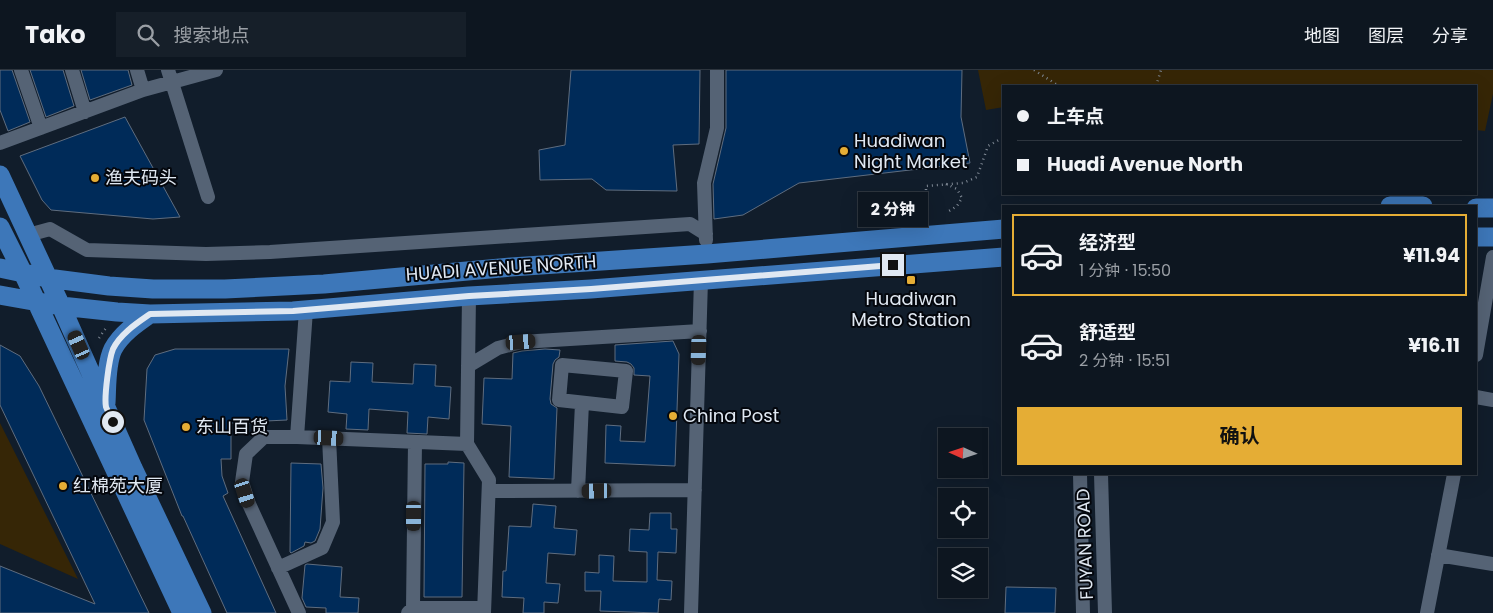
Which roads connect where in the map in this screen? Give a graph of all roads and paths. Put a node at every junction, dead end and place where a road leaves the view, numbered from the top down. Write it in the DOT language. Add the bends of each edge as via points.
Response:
graph roads {
  1 [pos="21,70"];
  2 [pos="72,70"];
  3 [pos="137,70"];
  4 [pos="216,70"];
  5 [pos="717,70"];
  6 [pos="1034,70"];
  7 [pos="1161,70"];
  8 [pos="170,76"];
  9 [pos="1057,85"];
  10 [pos="1156,85"];
  11 [pos="143,90"];
  12 [pos="85,112"];
  13 [pos="41,128"];
  14 [pos="1002,138"];
  15 [pos="0,143"];
  16 [pos="0,175"];
  17 [pos="945,184"];
  18 [pos="208,197"];
  19 [pos="1477,208"];
  20 [pos="1493,208"];
  21 [pos="949,211"];
  22 [pos="918,213"];
  23 [pos="0,227"];
  24 [pos="1002,229"];
  25 [pos="706,234"];
  26 [pos="28,235"];
  27 [pos="1477,237"];
  28 [pos="1493,237"];
  29 [pos="706,254"];
  30 [pos="1002,257"];
  31 [pos="1493,257"];
  32 [pos="0,268"];
  33 [pos="23,273"];
  34 [pos="48,278"];
  35 [pos="701,280"];
  36 [pos="0,295"];
  37 [pos="469,296"];
  38 [pos="36,302"];
  39 [pos="61,306"];
  40 [pos="306,310"];
  41 [pos="150,314"];
  42 [pos="106,328"];
  43 [pos="700,330"];
  44 [pos="98,338"];
  45 [pos="1477,349"];
  46 [pos="468,366"];
  47 [pos="1477,397"];
  48 [pos="1493,400"];
  49 [pos="582,403"];
  50 [pos="106,406"];
  51 [pos="297,437"];
  52 [pos="329,438"];
  53 [pos="415,442"];
  54 [pos="467,444"];
  55 [pos="1080,475"];
  56 [pos="1102,475"];
  57 [pos="1454,475"];
  58 [pos="695,490"];
  59 [pos="489,491"];
  60 [pos="578,491"];
  61 [pos="1438,554"];
  62 [pos="1493,564"];
  63 [pos="278,568"];
  64 [pos="410,611"];
  65 [pos="484,611"];
  66 [pos="182,613"];
  67 [pos="202,613"];
  68 [pos="299,613"];
  69 [pos="691,613"];
  70 [pos="1084,613"];
  71 [pos="1105,613"];
  72 [pos="1427,613"];
  1 -- 13 [label="street"];
  2 -- 12 [label="street"];
  3 -- 11 [label="street"];
  4 -- 8 [label="street"];
  5 -- 25 [label="street" via="717,128 704,183"];
  6 -- 9 [label="path"];
  7 -- 10 [label="path"];
  8 -- 11 [label="street"];
  8 -- 18 [label="street"];
  11 -- 12 [label="street"];
  12 -- 13 [label="street"];
  13 -- 15 [label="street"];
  14 -- 17 [label="path" via="988,146 977,177 963,183"];
  16 -- 26 [label="main road"];
  17 -- 21 [label="path" via="957,189 962,198"];
  17 -- 22 [label="path" via="926,186 926,200"];
  19 -- 20 [label="main road"];
  23 -- 33 [label="main road"];
  24 -- 29 [label="main road, HUADI AVENUE NORTH"];
  25 -- 26 [label="street" via="690,224 206,254 87,250 50,229"];
  25 -- 29 [label="street"];
  26 -- 34 [label="main road"];
  27 -- 28 [label="main road"];
  29 -- 34 [label="main road, HUADI AVENUE NORTH" via="225,289 136,288"];
  30 -- 35 [label="main road, HUADI AVENUE NORTH"];
  31 -- 45 [label="street"];
  32 -- 33 [label="main road, HUADI AVENUE NORTH"];
  33 -- 34 [label="main road, HUADI AVENUE NORTH"];
  33 -- 38 [label="main road"];
  34 -- 39 [label="main road"];
  35 -- 37 [label="main road, HUADI AVENUE NORTH"];
  35 -- 43 [label="street"];
  36 -- 38 [label="main road, HUADI AVENUE NORTH"];
  37 -- 40 [label="main road, HUADI AVENUE NORTH"];
  37 -- 46 [label="street"];
  38 -- 39 [label="main road, HUADI AVENUE NORTH"];
  38 -- 66 [label="main road"];
  39 -- 41 [label="main road, HUADI AVENUE NORTH"];
  39 -- 50 [label="main road"];
  40 -- 41 [label="main road, HUADI AVENUE NORTH"];
  40 -- 51 [label="street"];
  41 -- 50 [label="main road" via="126,333 114,349 108,370"];
  42 -- 44 [label="path"];
  43 -- 46 [label="street" via="521,342 498,348"];
  43 -- 58 [label="street"];
  46 -- 54 [label="street"];
  47 -- 48 [label="street"];
  49 -- 49 [label="street" via="622,407 626,371 562,364 559,400"];
  49 -- 60 [label="street"];
  50 -- 67 [label="main road"];
  51 -- 52 [label="street"];
  51 -- 63 [label="street" via="264,437 246,454 242,482"];
  52 -- 53 [label="street"];
  52 -- 63 [label="street" via="333,522 322,548"];
  53 -- 54 [label="street"];
  53 -- 64 [label="street"];
  54 -- 59 [label="street" via="489,480"];
  55 -- 70 [label="street, FUYAN ROAD"];
  56 -- 71 [label="street, FUYAN ROAD"];
  57 -- 61 [label="street"];
  58 -- 60 [label="street"];
  58 -- 69 [label="street"];
  59 -- 60 [label="street"];
  59 -- 65 [label="street"];
  61 -- 62 [label="street"];
  61 -- 72 [label="street"];
  63 -- 68 [label="street"];
  64 -- 65 [label="street"];
}
